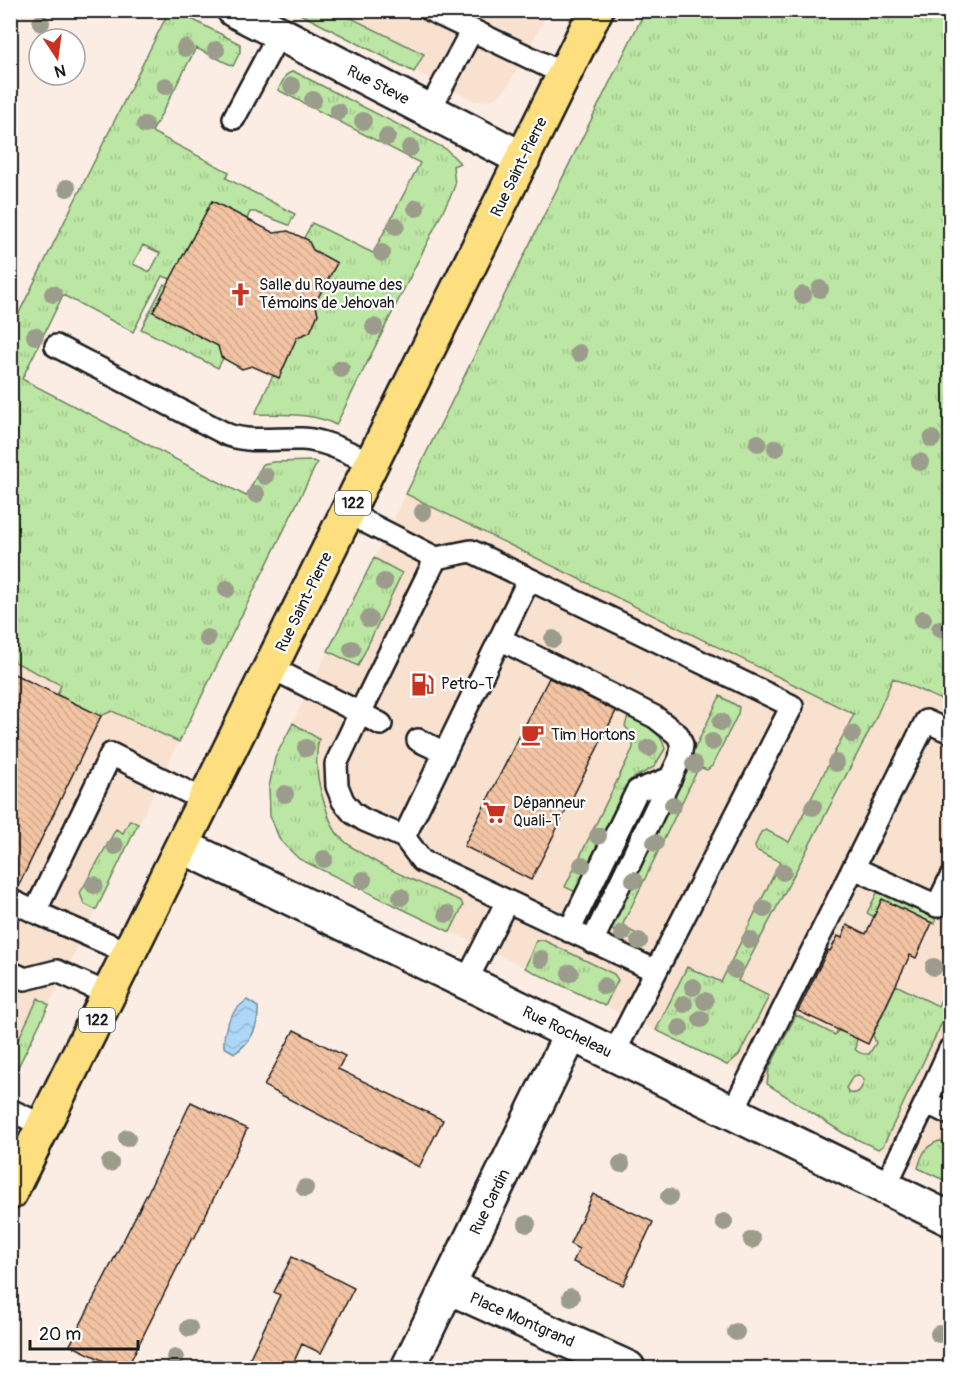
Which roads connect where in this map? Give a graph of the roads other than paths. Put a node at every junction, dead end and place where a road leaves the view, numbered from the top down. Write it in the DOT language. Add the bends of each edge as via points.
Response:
graph roads {
  1 [pos="430,10"];
  2 [pos="596,10"];
  3 [pos="261,20"];
  4 [pos="472,30"];
  5 [pos="564,74"];
  6 [pos="429,111"];
  7 [pos="234,118"];
  8 [pos="523,159"];
  9 [pos="56,346"];
  10 [pos="373,463"];
  11 [pos="348,513"];
  12 [pos="436,558"];
  13 [pos="529,579"];
  14 [pos="500,639"];
  15 [pos="272,668"];
  16 [pos="360,713"];
  17 [pos="381,723"];
  18 [pos="951,732"];
  19 [pos="418,740"];
  20 [pos="445,753"];
  21 [pos="670,778"];
  22 [pos="206,801"];
  23 [pos="404,837"];
  24 [pos="184,847"];
  25 [pos="854,868"];
  26 [pos="951,879"];
  27 [pos="10,900"];
  28 [pos="507,901"];
  29 [pos="35,912"];
  30 [pos="569,931"];
  31 [pos="592,942"];
  32 [pos="129,953"];
  33 [pos="656,971"];
  34 [pos="10,972"];
  35 [pos="466,982"];
  36 [pos="110,995"];
  37 [pos="571,1034"];
  38 [pos="951,1049"];
  39 [pos="613,1054"];
  40 [pos="926,1102"];
  41 [pos="10,1110"];
  42 [pos="732,1113"];
  43 [pos="951,1114"];
  44 [pos="44,1126"];
  45 [pos="885,1187"];
  46 [pos="10,1193"];
  47 [pos="951,1219"];
  48 [pos="448,1287"];
  49 [pos="408,1368"];
  50 [pos="628,1368"];
  1 -- 4 [label="lane"];
  2 -- 5 [label="main road, Rue Saint-Pierre / 122"];
  3 -- 6 [label="street, Rue Steve"];
  3 -- 7 [label="lane"];
  4 -- 5 [label="lane"];
  4 -- 6 [label="lane"];
  5 -- 8 [label="main road, Rue Saint-Pierre / 122"];
  6 -- 8 [label="street, Rue Steve"];
  8 -- 10 [label="main road, Rue Saint-Pierre / 122"];
  9 -- 10 [label="lane" via="228,435 243,440 318,441"];
  10 -- 11 [label="main road, Rue Saint-Pierre / 122"];
  11 -- 12 [label="lane"];
  11 -- 15 [label="main road, Rue Saint-Pierre / 122"];
  12 -- 13 [label="lane" via="471,551"];
  12 -- 16 [label="lane"];
  13 -- 14 [label="lane"];
  13 -- 33 [label="lane" via="792,706"];
  14 -- 20 [label="lane"];
  14 -- 21 [label="lane" via="669,726 678,735 682,751"];
  15 -- 16 [label="lane"];
  15 -- 22 [label="main road, Rue Saint-Pierre / 122"];
  16 -- 17 [label="lane"];
  16 -- 23 [label="lane" via="336,764 337,786 353,813"];
  18 -- 25 [label="lane" via="926,721"];
  19 -- 20 [label="lane"];
  20 -- 23 [label="lane"];
  21 -- 30 [label="lane" via="637,791"];
  21 -- 31 [label="lane"];
  22 -- 24 [label="main road, Rue Saint-Pierre / 122"];
  22 -- 29 [label="lane" via="111,754"];
  23 -- 28 [label="lane" via="422,861"];
  24 -- 32 [label="main road, Rue Saint-Pierre / 122"];
  24 -- 35 [label="street, Rue Rocheleau"];
  25 -- 26 [label="lane" via="937,906"];
  25 -- 42 [label="lane"];
  27 -- 29 [label="lane"];
  28 -- 30 [label="lane"];
  28 -- 35 [label="lane"];
  29 -- 32 [label="lane"];
  30 -- 31 [label="lane"];
  31 -- 33 [label="lane"];
  32 -- 36 [label="main road, Rue Saint-Pierre / 122"];
  33 -- 39 [label="lane"];
  34 -- 36 [label="lane" via="25,979 57,970"];
  35 -- 37 [label="street, Rue Rocheleau"];
  36 -- 44 [label="main road, Rue Saint-Pierre / 122"];
  37 -- 39 [label="street, Rue Rocheleau"];
  37 -- 48 [label="street, Rue Cardin"];
  38 -- 40 [label="lane"];
  39 -- 42 [label="street, Rue Rocheleau"];
  40 -- 43 [label="lane"];
  40 -- 45 [label="lane"];
  41 -- 44 [label="lane"];
  42 -- 45 [label="street, Rue Rocheleau"];
  44 -- 46 [label="main road, Rue Saint-Pierre / 122"];
  45 -- 47 [label="street, Rue Rocheleau"];
  48 -- 49 [label="street, Rue Cardin"];
  48 -- 50 [label="street, Place Montgrand"];
}
